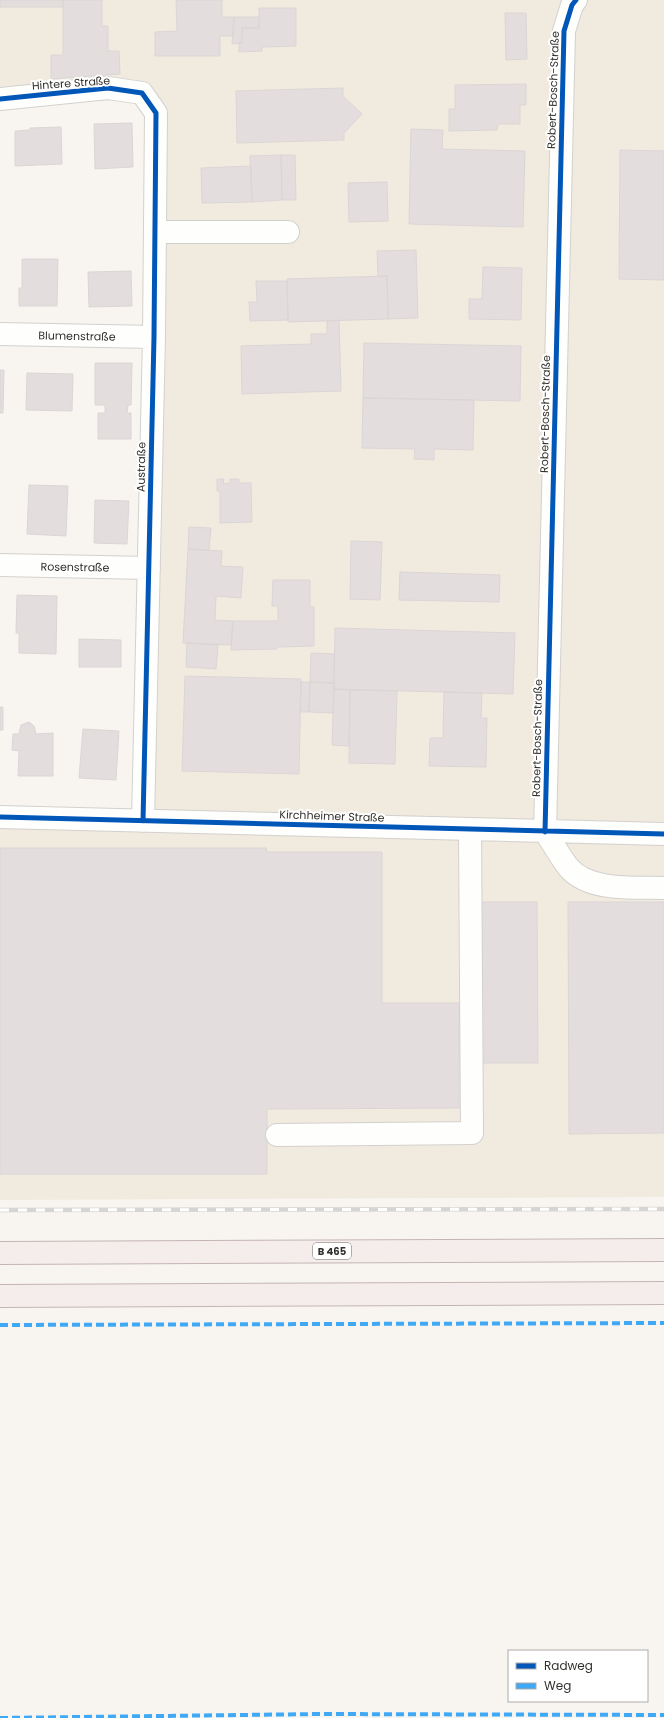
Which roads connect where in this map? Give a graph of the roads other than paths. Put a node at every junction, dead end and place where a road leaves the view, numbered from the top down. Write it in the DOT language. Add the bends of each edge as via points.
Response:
graph roads {
  1 [pos="576,0"];
  2 [pos="0,99"];
  3 [pos="156,113"];
  4 [pos="156,232"];
  5 [pos="288,232"];
  6 [pos="0,334"];
  7 [pos="154,337"];
  8 [pos="0,565"];
  9 [pos="149,568"];
  10 [pos="0,817"];
  11 [pos="143,821"];
  12 [pos="470,830"];
  13 [pos="545,832"];
  14 [pos="664,834"];
  15 [pos="664,888"];
  16 [pos="277,1135"];
  17 [pos="664,1250"];
  18 [pos="0,1253"];
  19 [pos="664,1293"];
  20 [pos="0,1296"];
  1 -- 13 [label="street, Robert-Bosch-Straße" via="564,31"];
  2 -- 3 [label="street, Hintere Straße" via="108,88 142,93"];
  3 -- 4 [label="street, Austraße"];
  4 -- 5 [label="street"];
  4 -- 7 [label="street, Austraße"];
  6 -- 7 [label="street, Blumenstraße"];
  7 -- 9 [label="street, Austraße"];
  8 -- 9 [label="street, Rosenstraße"];
  9 -- 11 [label="street, Austraße"];
  10 -- 11 [label="street, Kirchheimer Straße"];
  11 -- 12 [label="street, Kirchheimer Straße"];
  12 -- 13 [label="street, Kirchheimer Straße"];
  12 -- 16 [label="street" via="472,1133"];
  13 -- 14 [label="street, Kirchheimer Straße"];
  13 -- 15 [label="street" via="570,869 589,882 610,887"];
  17 -- 18 [label="main road, B 465"];
  19 -- 20 [label="main road"];
}
